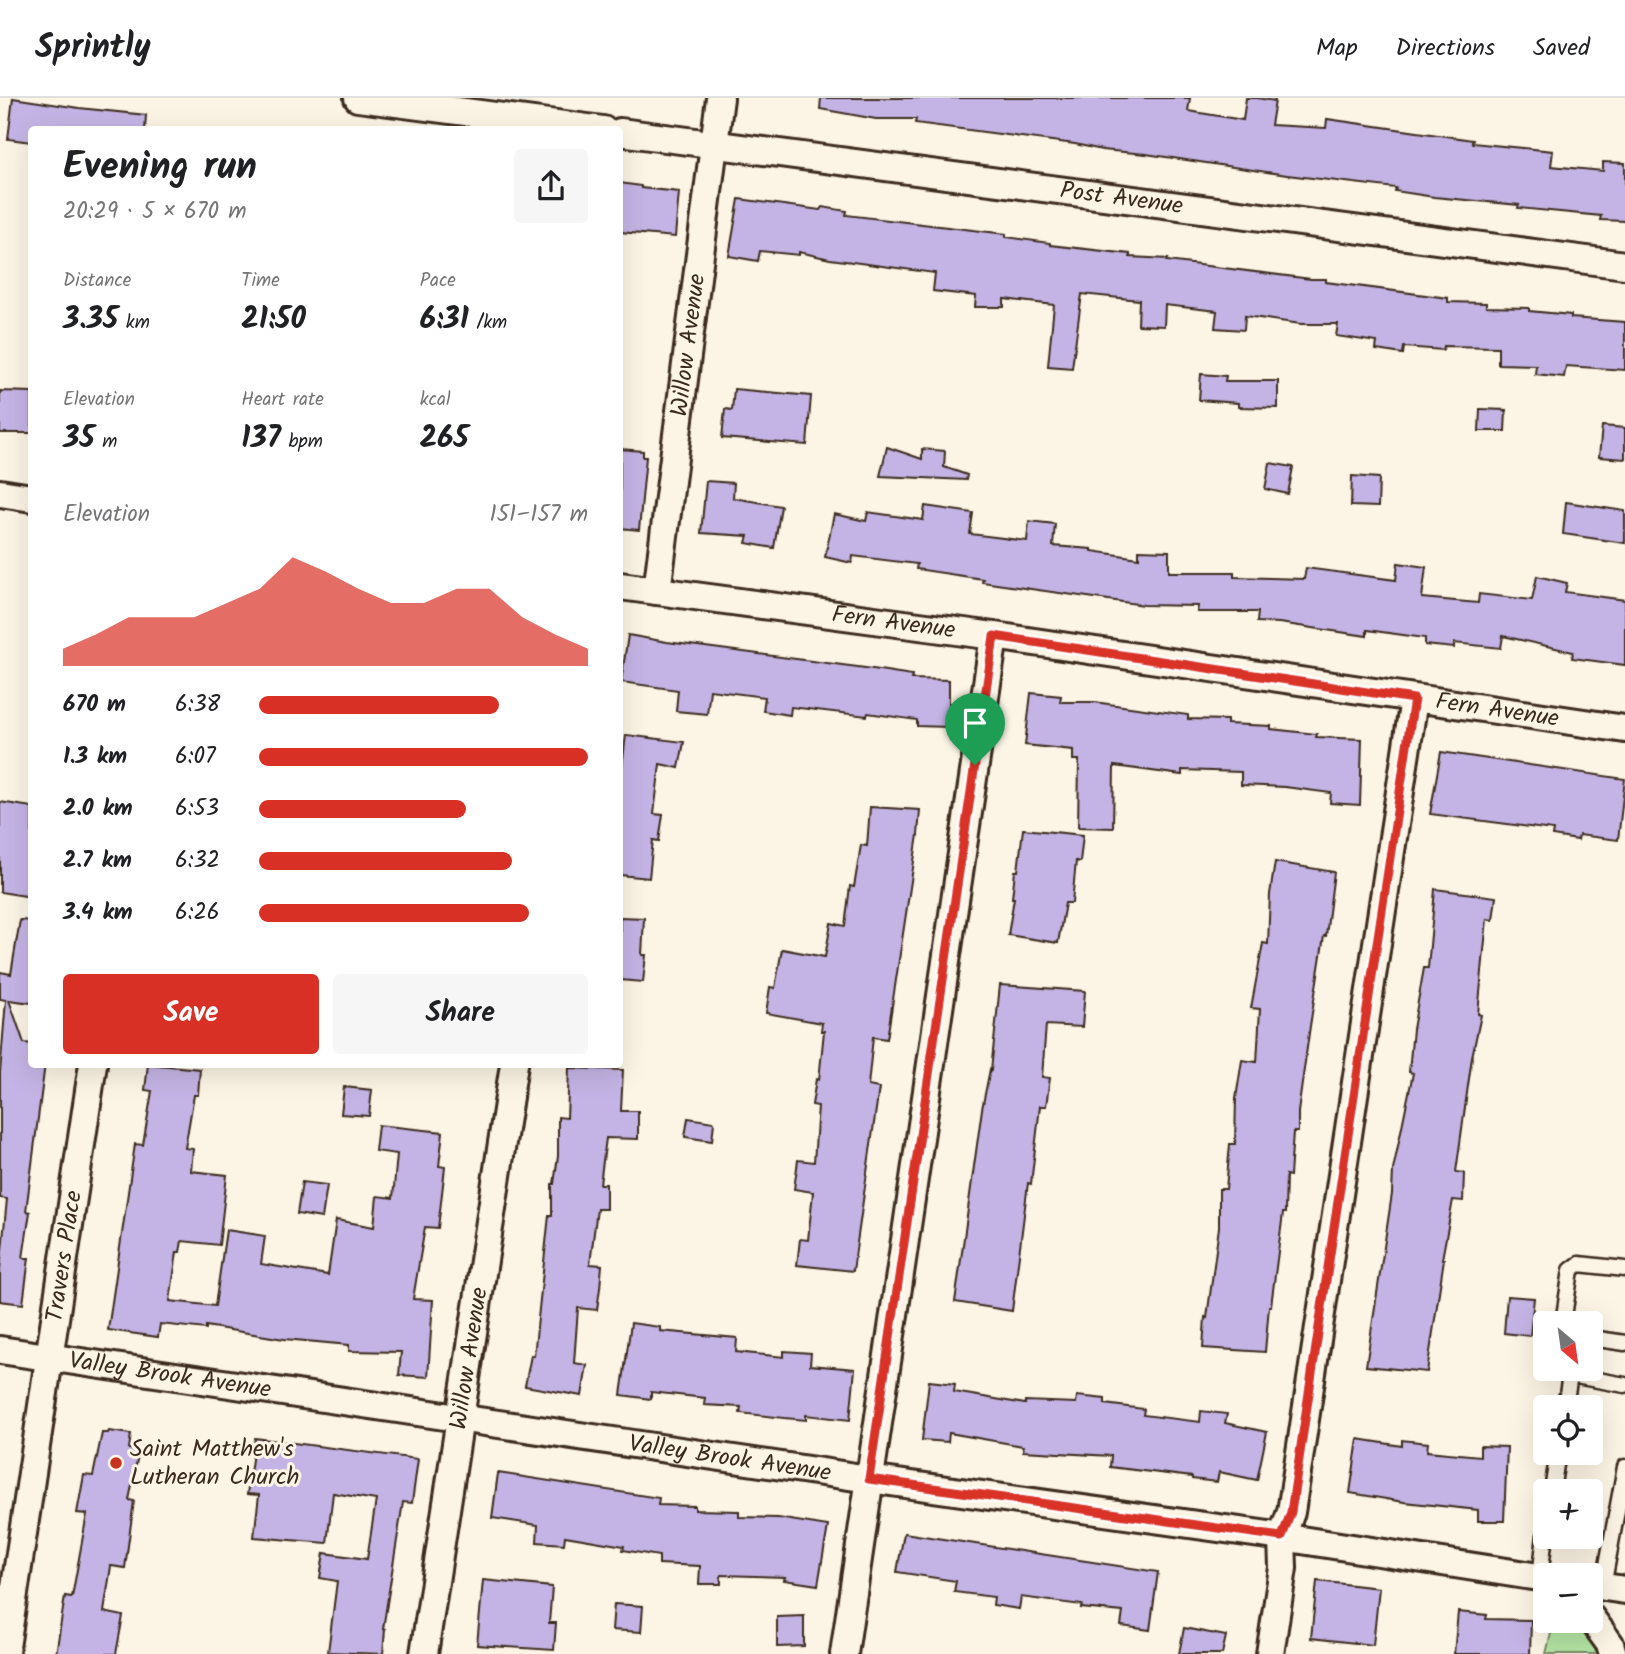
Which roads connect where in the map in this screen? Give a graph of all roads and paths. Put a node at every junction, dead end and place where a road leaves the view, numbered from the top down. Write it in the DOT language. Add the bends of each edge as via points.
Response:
graph roads {
  1 [pos="358,98"];
  2 [pos="720,98"];
  3 [pos="572,126"];
  4 [pos="623,132"];
  5 [pos="715,144"];
  6 [pos="1625,265"];
  7 [pos="0,493"];
  8 [pos="28,497"];
  9 [pos="623,586"];
  10 [pos="657,591"];
  11 [pos="994,636"];
  12 [pos="1414,699"];
  13 [pos="1625,729"];
  14 [pos="92,1068"];
  15 [pos="513,1068"];
  16 [pos="1625,1269"];
  17 [pos="1565,1311"];
  18 [pos="1603,1340"];
  19 [pos="1625,1343"];
  20 [pos="0,1350"];
  21 [pos="50,1358"];
  22 [pos="1625,1385"];
  23 [pos="1567,1395"];
  24 [pos="461,1418"];
  25 [pos="1625,1467"];
  26 [pos="869,1479"];
  27 [pos="1282,1537"];
  28 [pos="1533,1578"];
  29 [pos="1606,1587"];
  30 [pos="1602,1633"];
  31 [pos="5,1654"];
  32 [pos="424,1654"];
  33 [pos="844,1654"];
  34 [pos="1270,1654"];
  35 [pos="1613,1654"];
  1 -- 3 [label="street"];
  2 -- 5 [label="street, Willow Avenue"];
  4 -- 5 [label="street, Post Avenue"];
  5 -- 6 [label="street, Post Avenue"];
  5 -- 10 [label="street, Willow Avenue"];
  7 -- 8 [label="street"];
  9 -- 10 [label="street, Fern Avenue"];
  10 -- 11 [label="street, Fern Avenue"];
  11 -- 12 [label="street, Fern Avenue"];
  11 -- 26 [label="street"];
  12 -- 13 [label="street, Fern Avenue"];
  12 -- 27 [label="street" via="1291,1512"];
  14 -- 21 [label="street, Travers Place"];
  15 -- 24 [label="street, Willow Avenue"];
  16 -- 17 [label="lane" via="1579,1264 1571,1270"];
  18 -- 19 [label="lane"];
  20 -- 21 [label="street, Valley Brook Avenue"];
  21 -- 24 [label="street, Valley Brook Avenue"];
  21 -- 31 [label="street, Travers Place"];
  22 -- 23 [label="lane" via="1570,1375"];
  24 -- 26 [label="street, Valley Brook Avenue"];
  24 -- 32 [label="street, Willow Avenue"];
  25 -- 29 [label="lane"];
  26 -- 27 [label="street, Valley Brook Avenue"];
  26 -- 33 [label="street"];
  27 -- 28 [label="street, Valley Brook Avenue"];
  27 -- 34 [label="street" via="1283,1568"];
  30 -- 35 [label="street"];
}
